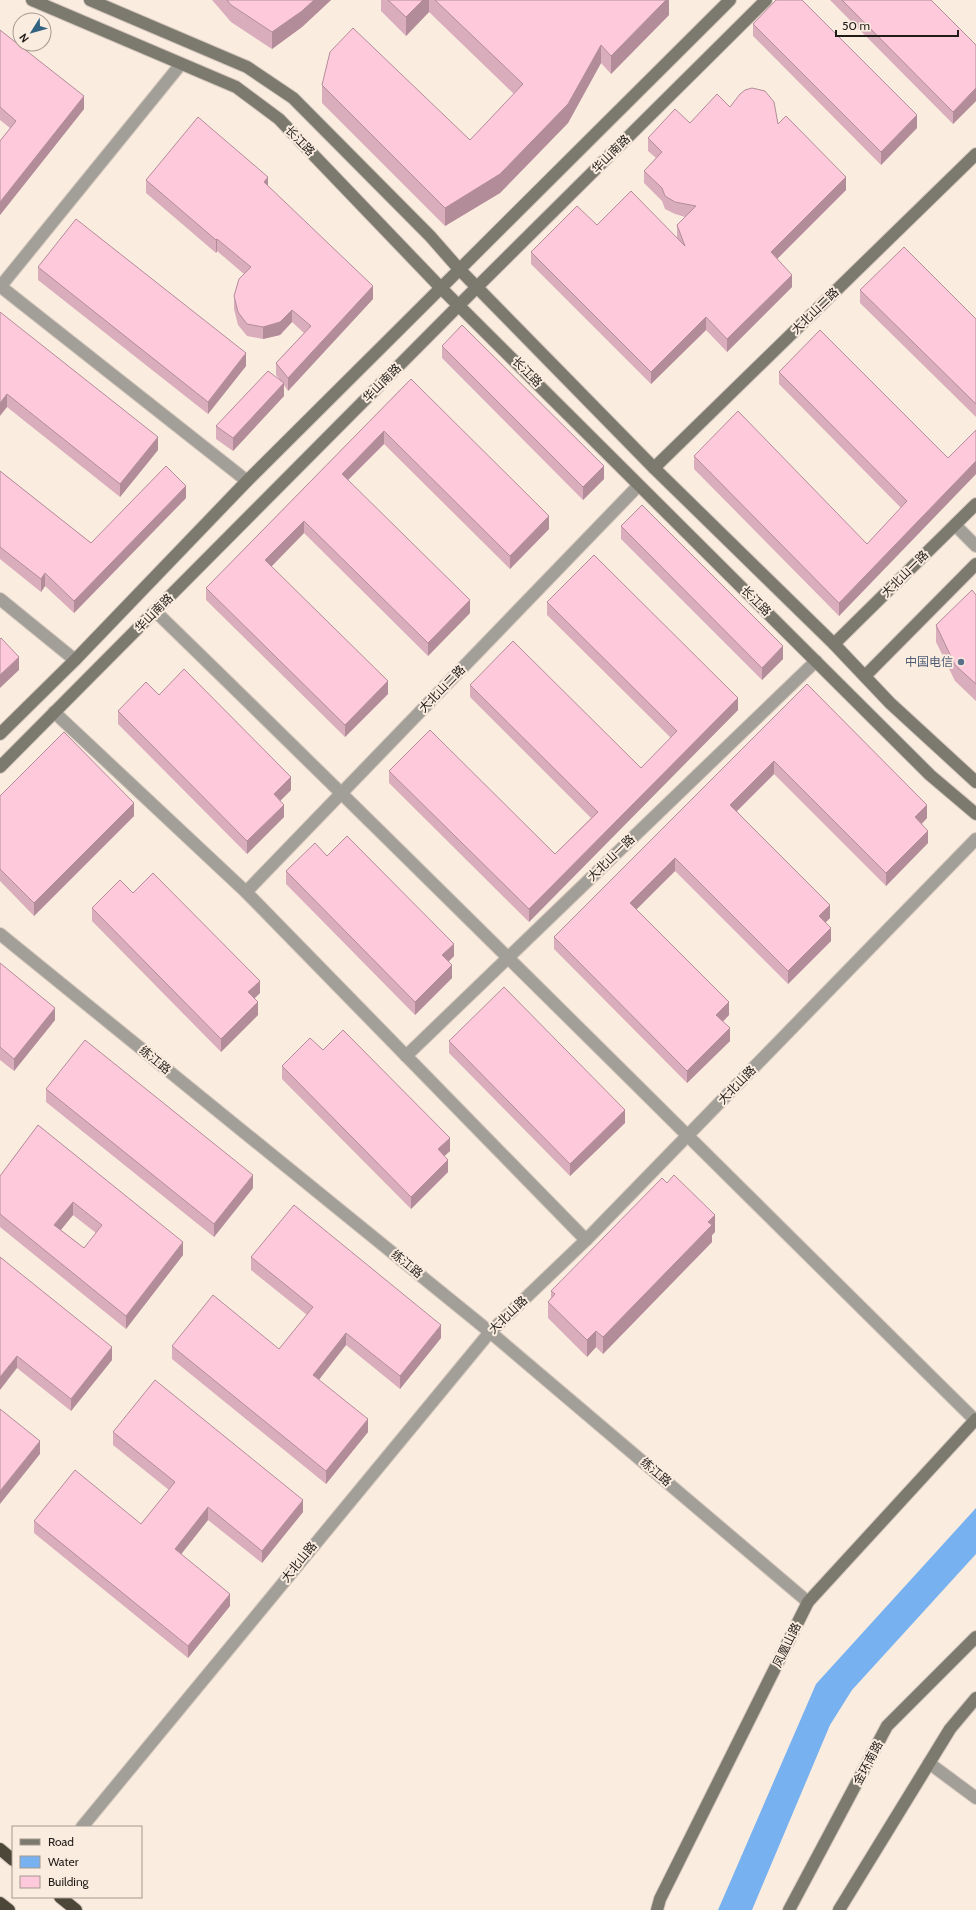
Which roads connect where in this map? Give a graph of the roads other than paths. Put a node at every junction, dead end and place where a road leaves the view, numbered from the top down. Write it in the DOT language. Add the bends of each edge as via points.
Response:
graph roads {
  1 [pos="32,0"];
  2 [pos="90,0"];
  3 [pos="730,0"];
  4 [pos="766,0"];
  5 [pos="181,64"];
  6 [pos="976,154"];
  7 [pos="460,269"];
  8 [pos="0,286"];
  9 [pos="477,287"];
  10 [pos="442,288"];
  11 [pos="460,305"];
  12 [pos="654,468"];
  13 [pos="247,481"];
  14 [pos="638,486"];
  15 [pos="976,504"];
  16 [pos="955,525"];
  17 [pos="976,546"];
  18 [pos="976,564"];
  19 [pos="0,599"];
  20 [pos="156,612"];
  21 [pos="834,644"];
  22 [pos="75,660"];
  23 [pos="816,661"];
  24 [pos="865,676"];
  25 [pos="54,712"];
  26 [pos="0,734"];
  27 [pos="0,767"];
  28 [pos="976,782"];
  29 [pos="342,793"];
  30 [pos="976,814"];
  31 [pos="976,839"];
  32 [pos="246,892"];
  33 [pos="0,934"];
  34 [pos="507,958"];
  35 [pos="406,1056"];
  36 [pos="686,1136"];
  37 [pos="586,1240"];
  38 [pos="490,1332"];
  39 [pos="975,1420"];
  40 [pos="808,1602"];
  41 [pos="976,1637"];
  42 [pos="976,1698"];
  43 [pos="929,1763"];
  44 [pos="976,1798"];
  45 [pos="83,1826"];
  46 [pos="0,1849"];
  47 [pos="12,1859"];
  48 [pos="61,1898"];
  49 [pos="0,1903"];
  50 [pos="9,1910"];
  51 [pos="76,1910"];
  52 [pos="657,1910"];
  53 [pos="789,1910"];
  54 [pos="839,1910"];
  1 -- 5 [label="street, 长江路"];
  2 -- 7 [label="street, 长江路" via="247,67 293,98"];
  3 -- 7 [label="street, 华山南路"];
  4 -- 9 [label="street, 华山南路"];
  5 -- 8 [label="street"];
  5 -- 10 [label="street, 长江路" via="236,87 279,119"];
  6 -- 12 [label="street, 大北山二路"];
  7 -- 9 [label="street, 长江路"];
  7 -- 10 [label="street, 华山南路"];
  8 -- 13 [label="street"];
  9 -- 11 [label="street, 华山南路"];
  9 -- 12 [label="street, 长江路"];
  10 -- 11 [label="street, 长江路"];
  10 -- 13 [label="street, 华山南路"];
  11 -- 14 [label="street, 长江路"];
  11 -- 20 [label="street, 华山南路"];
  12 -- 21 [label="street, 长江路"];
  13 -- 22 [label="street, 华山南路"];
  14 -- 23 [label="street, 长江路"];
  14 -- 29 [label="street, 大北山二路"];
  15 -- 16 [label="street, 大北山一路"];
  16 -- 17 [label="street"];
  16 -- 21 [label="street, 大北山一路"];
  18 -- 24 [label="street"];
  19 -- 22 [label="street"];
  20 -- 25 [label="street, 华山南路"];
  20 -- 29 [label="street"];
  21 -- 24 [label="street, 长江路"];
  22 -- 26 [label="street, 华山南路"];
  23 -- 30 [label="street, 长江路" via="930,775"];
  23 -- 34 [label="street, 大北山一路"];
  24 -- 28 [label="street, 长江路" via="890,703"];
  25 -- 27 [label="street, 华山南路"];
  25 -- 32 [label="street"];
  29 -- 32 [label="street, 大北山二路"];
  29 -- 34 [label="street"];
  31 -- 36 [label="street, 大北山路"];
  32 -- 35 [label="street"];
  33 -- 38 [label="street, 练江路"];
  34 -- 35 [label="street, 大北山一路"];
  34 -- 36 [label="street"];
  35 -- 37 [label="street"];
  36 -- 37 [label="street, 大北山路"];
  36 -- 39 [label="street"];
  37 -- 38 [label="street, 大北山路"];
  38 -- 40 [label="street, 练江路"];
  38 -- 45 [label="street, 大北山路"];
  39 -- 40 [label="street, 凤凰山路"];
  40 -- 52 [label="street, 凤凰山路" via="660,1899"];
  41 -- 53 [label="street, 金环南路" via="887,1726"];
  42 -- 43 [label="street" via="950,1729"];
  43 -- 44 [label="street"];
  43 -- 54 [label="street"];
  46 -- 47 [label="highway"];
  48 -- 51 [label="highway"];
  49 -- 50 [label="highway"];
}
